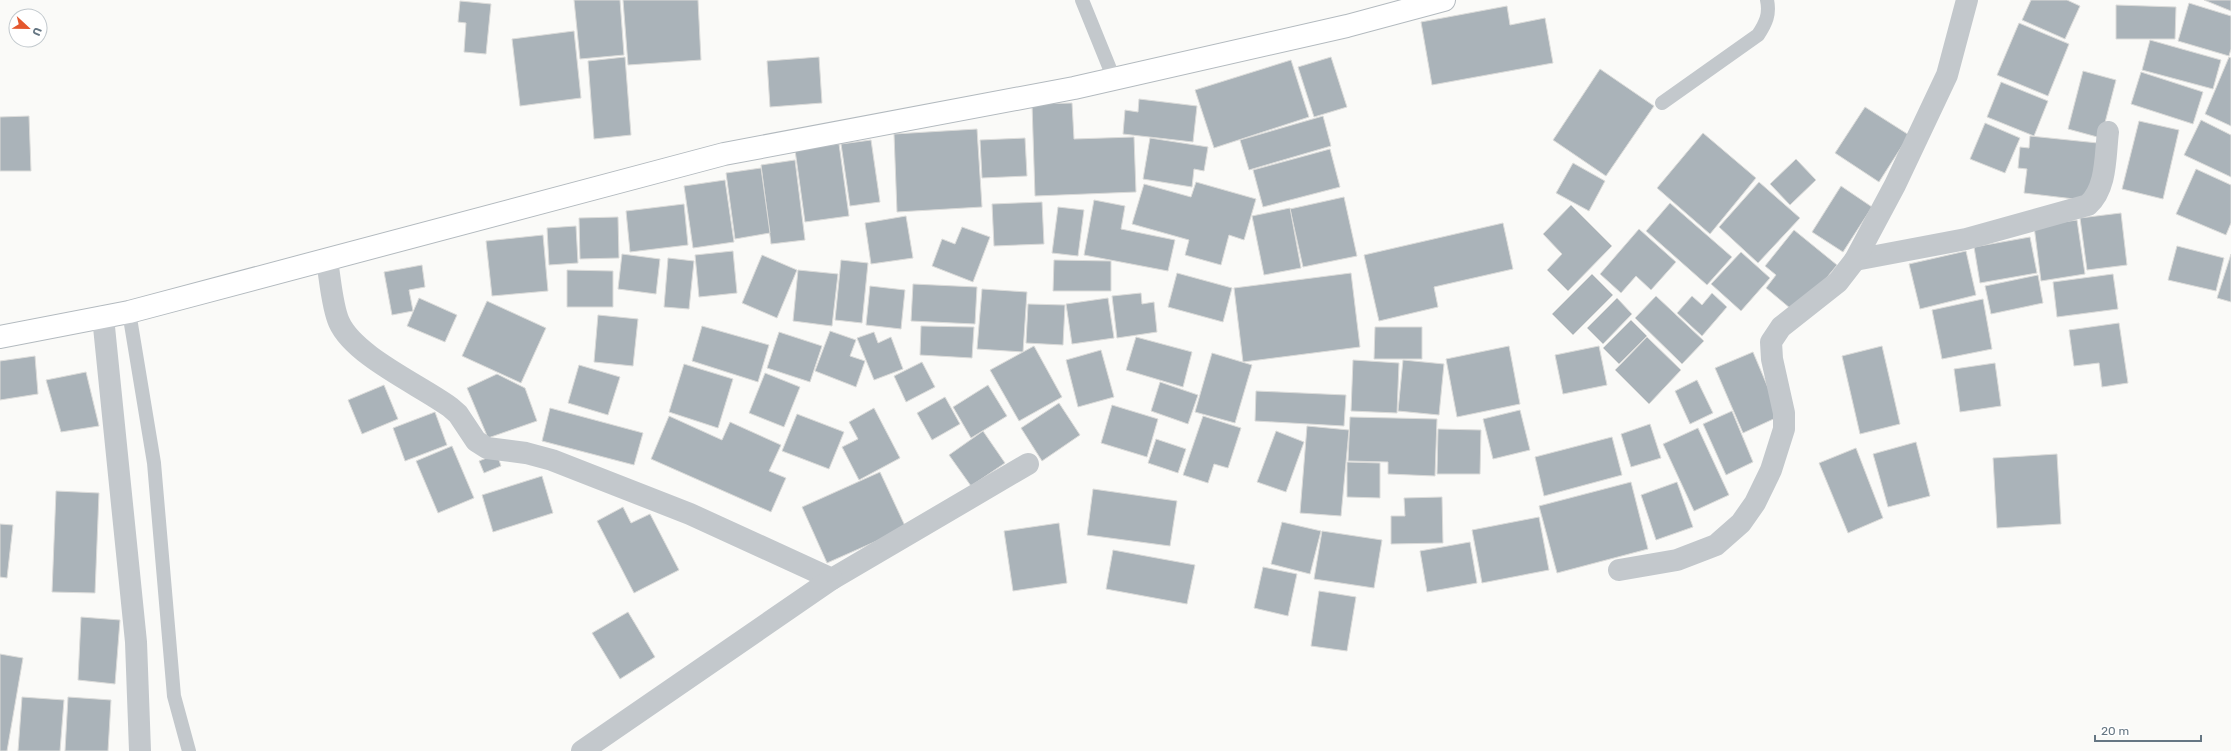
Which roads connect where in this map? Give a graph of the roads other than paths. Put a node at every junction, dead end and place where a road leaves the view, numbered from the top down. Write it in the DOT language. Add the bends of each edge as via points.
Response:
graph roads {
  1 [pos="1082,0"];
  2 [pos="1444,0"];
  3 [pos="1767,0"];
  4 [pos="1967,0"];
  5 [pos="1114,79"];
  6 [pos="1662,103"];
  7 [pos="2108,132"];
  8 [pos="1855,260"];
  9 [pos="327,261"];
  10 [pos="129,312"];
  11 [pos="103,317"];
  12 [pos="0,337"];
  13 [pos="1028,464"];
  14 [pos="1619,570"];
  15 [pos="832,579"];
  16 [pos="140,751"];
  17 [pos="189,751"];
  18 [pos="582,751"];
  1 -- 5 [label="lane"];
  2 -- 5 [label="street" via="1346,26"];
  3 -- 6 [label="lane" via="1769,10 1766,24 1758,35"];
  4 -- 8 [label="street" via="1947,75 1895,185"];
  5 -- 9 [label="street" via="724,154"];
  7 -- 8 [label="street" via="2100,187 2088,205 1966,239"];
  8 -- 14 [label="street" via="1838,282 1781,327 1772,342 1772,359 1784,413 1784,429 1763,486 1741,523 1716,545 1677,560"];
  9 -- 10 [label="street"];
  9 -- 15 [label="street" via="338,321 349,338 367,353 450,407 476,440 487,448 526,453 552,460 690,514"];
  10 -- 11 [label="street"];
  10 -- 17 [label="lane" via="154,463 174,696"];
  11 -- 12 [label="street"];
  11 -- 16 [label="street" via="136,642"];
  13 -- 15 [label="street"];
  15 -- 18 [label="street"];
}
